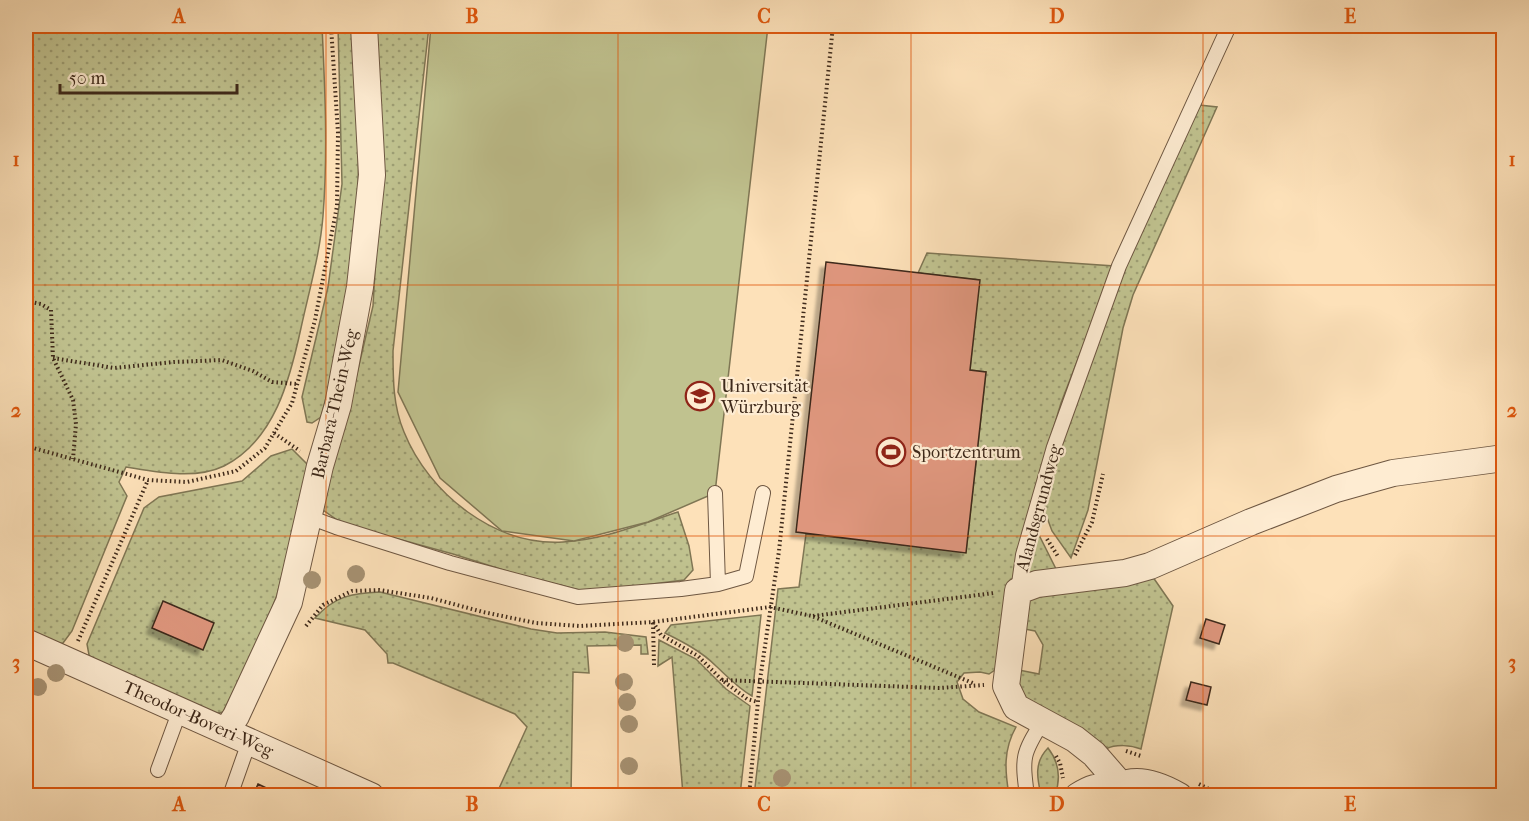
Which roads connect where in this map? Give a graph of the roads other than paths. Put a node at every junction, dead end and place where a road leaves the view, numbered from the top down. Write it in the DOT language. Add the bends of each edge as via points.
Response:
graph roads {
  1 [pos="364,26"];
  2 [pos="1229,26"];
  3 [pos="1503,458"];
  4 [pos="715,493"];
  5 [pos="763,493"];
  6 [pos="309,517"];
  7 [pos="718,584"];
  8 [pos="1018,591"];
  9 [pos="26,642"];
  10 [pos="180,710"];
  11 [pos="1043,721"];
  12 [pos="226,730"];
  13 [pos="249,742"];
  14 [pos="158,770"];
  15 [pos="1120,790"];
  16 [pos="230,795"];
  17 [pos="371,795"];
  18 [pos="1027,795"];
  19 [pos="1078,795"];
  20 [pos="1179,795"];
  1 -- 6 [label="street, Barbara-Thein-Weg" via="372,175 360,287 338,405"];
  2 -- 8 [label="lane, Alandsgrundweg" via="1119,266 1036,505"];
  3 -- 8 [label="street, Alandsgrundweg" via="1393,473 1336,489 1150,566 1125,573 1073,574"];
  4 -- 7 [label="lane"];
  5 -- 7 [label="lane" via="746,576"];
  6 -- 7 [label="lane" via="450,563 578,597"];
  6 -- 12 [label="street, Barbara-Thein-Weg" via="289,602"];
  8 -- 11 [label="street" via="1006,686 1016,707"];
  9 -- 10 [label="street, Theodor-Boveri-Weg"];
  10 -- 12 [label="street, Theodor-Boveri-Weg"];
  10 -- 14 [label="lane"];
  11 -- 15 [label="street" via="1094,754"];
  11 -- 18 [label="lane" via="1027,746 1023,765"];
  12 -- 13 [label="street, Theodor-Boveri-Weg"];
  13 -- 16 [label="lane"];
  13 -- 17 [label="street, Theodor-Boveri-Weg"];
  15 -- 19 [label="street" via="1104,785"];
  15 -- 20 [label="street" via="1130,782 1144,783"];
}
